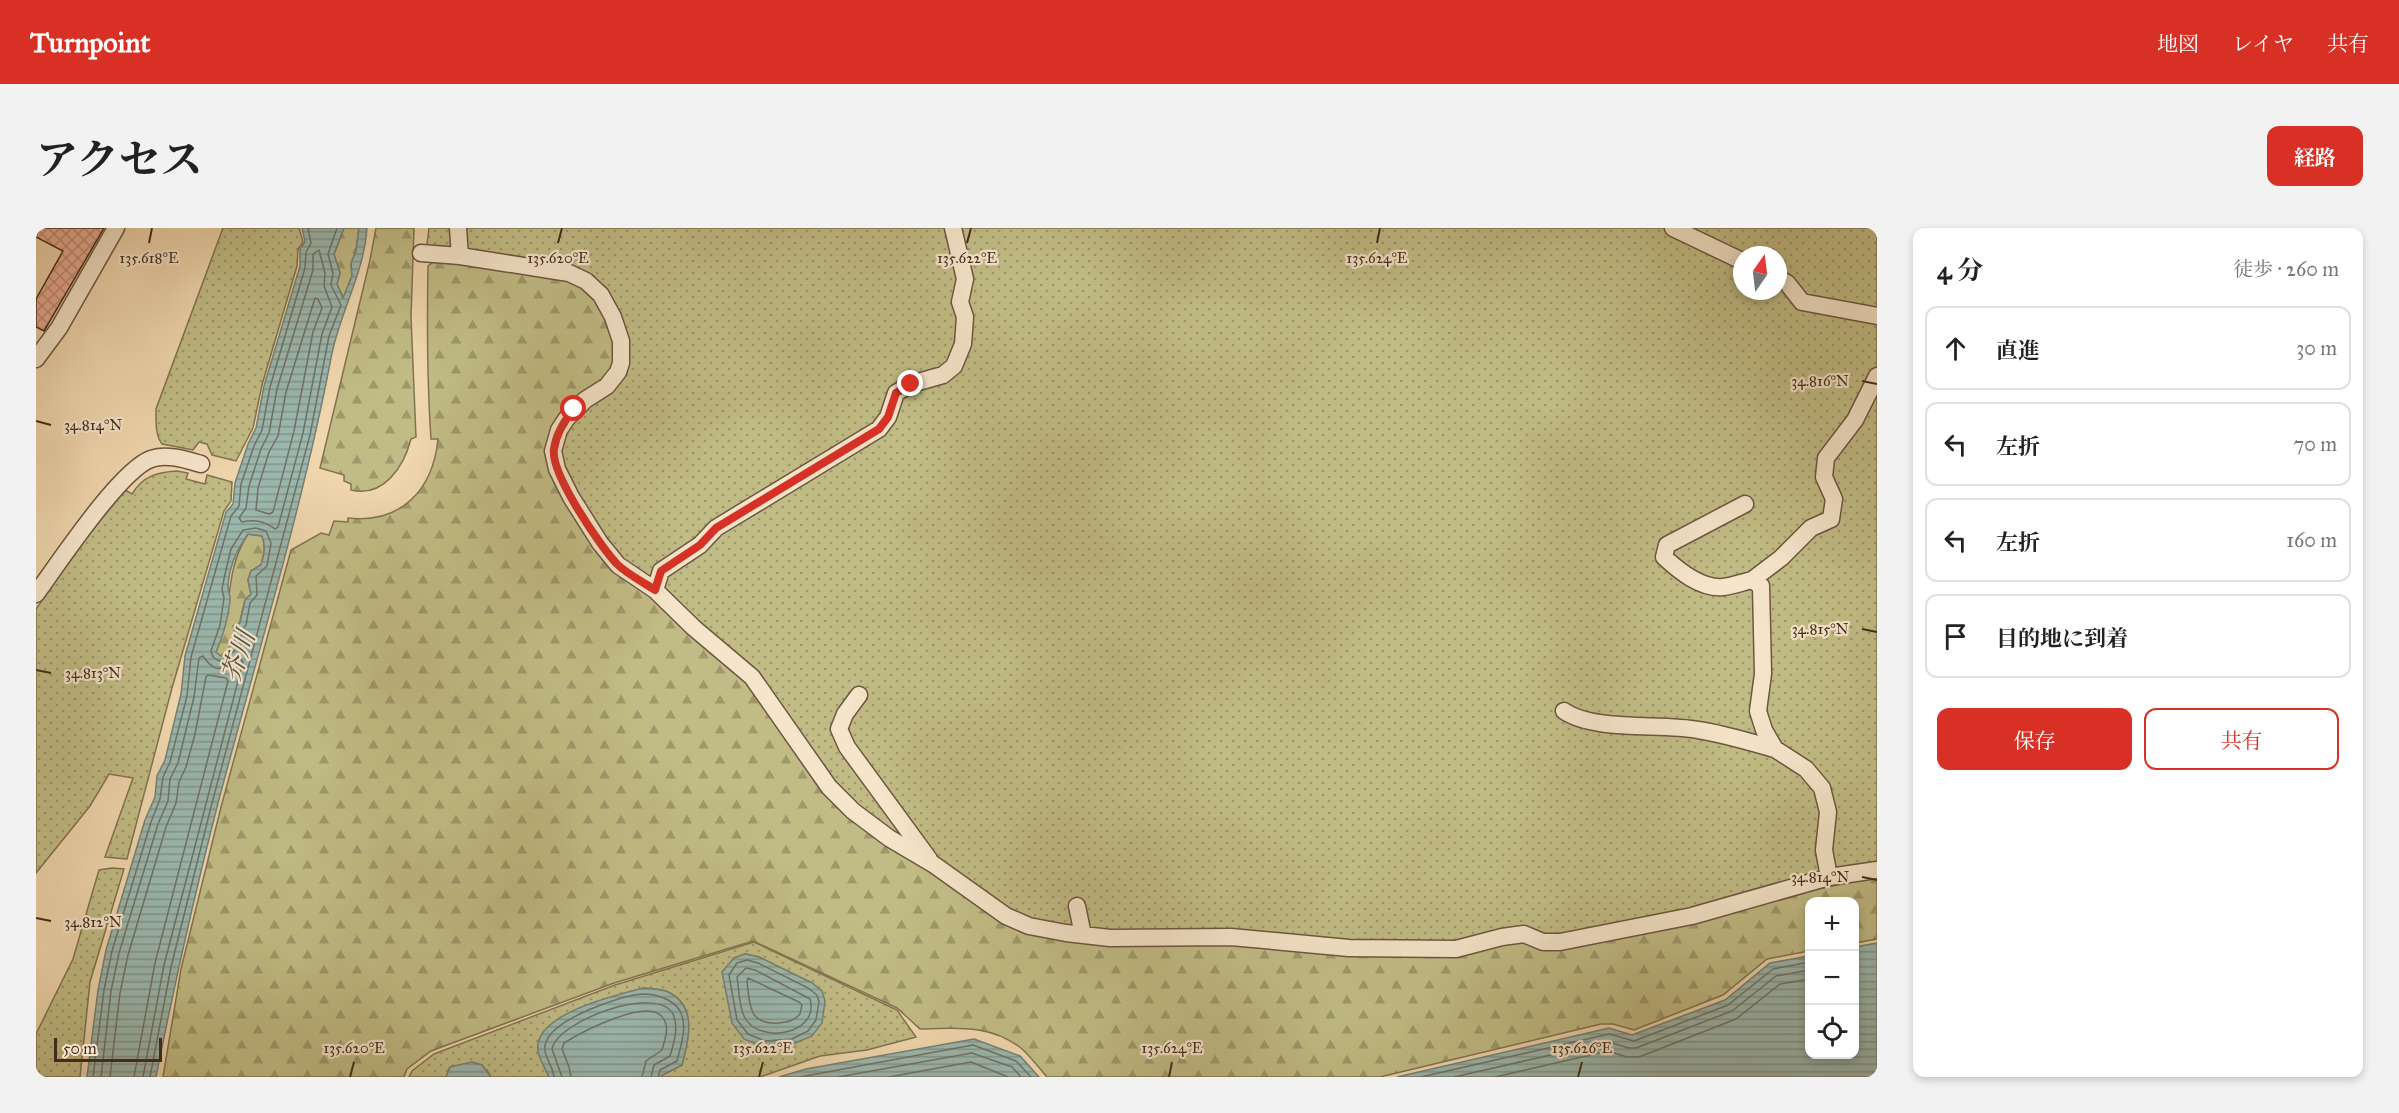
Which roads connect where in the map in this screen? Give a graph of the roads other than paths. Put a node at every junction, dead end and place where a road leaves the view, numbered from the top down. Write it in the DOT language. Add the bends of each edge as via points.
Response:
graph roads {
  1 [pos="116,228"];
  2 [pos="458,228"];
  3 [pos="952,228"];
  4 [pos="1673,228"];
  5 [pos="421,254"];
  6 [pos="460,256"];
  7 [pos="1733,257"];
  8 [pos="1787,283"];
  9 [pos="1877,316"];
  10 [pos="36,359"];
  11 [pos="1877,376"];
  12 [pos="201,464"];
  13 [pos="1745,504"];
  14 [pos="1752,580"];
  15 [pos="655,590"];
  16 [pos="36,594"];
  17 [pos="859,695"];
  18 [pos="1564,711"];
  19 [pos="1775,749"];
  20 [pos="933,864"];
  21 [pos="1877,870"];
  22 [pos="1829,878"];
  23 [pos="1077,906"];
  24 [pos="1083,935"];
  1 -- 10 [label="street" via="59,328"];
  2 -- 6 [label="street"];
  3 -- 15 [label="street" via="965,279 960,302 965,317 963,344 954,366 943,375 911,384 896,393 888,417 879,429 716,528 700,545 661,571"];
  4 -- 7 [label="street"];
  5 -- 6 [label="street"];
  6 -- 15 [label="street" via="569,273 586,281 601,295 621,341 621,363 607,386 567,418 553,451 571,497 600,543 618,565"];
  8 -- 9 [label="street" via="1802,302"];
  11 -- 14 [label="street" via="1855,420 1826,458 1824,477 1834,499 1831,519 1811,528"];
  12 -- 16 [label="street" via="180,458 152,458 127,475"];
  13 -- 14 [label="street" via="1667,545 1664,557 1706,586 1723,587"];
  14 -- 19 [label="street" via="1761,586 1763,674 1758,711"];
  15 -- 20 [label="street" via="752,677 845,803 889,838"];
  17 -- 20 [label="street" via="839,729 847,747"];
  18 -- 19 [label="street" via="1591,722 1696,729"];
  19 -- 22 [label="street" via="1806,769 1822,788 1828,812 1824,850"];
  20 -- 24 [label="street" via="1006,916 1029,926"];
  21 -- 22 [label="street"];
  22 -- 24 [label="street" via="1692,916 1560,942 1543,942 1524,934 1456,949 1349,948 1231,937"];
  23 -- 24 [label="street"];
}
